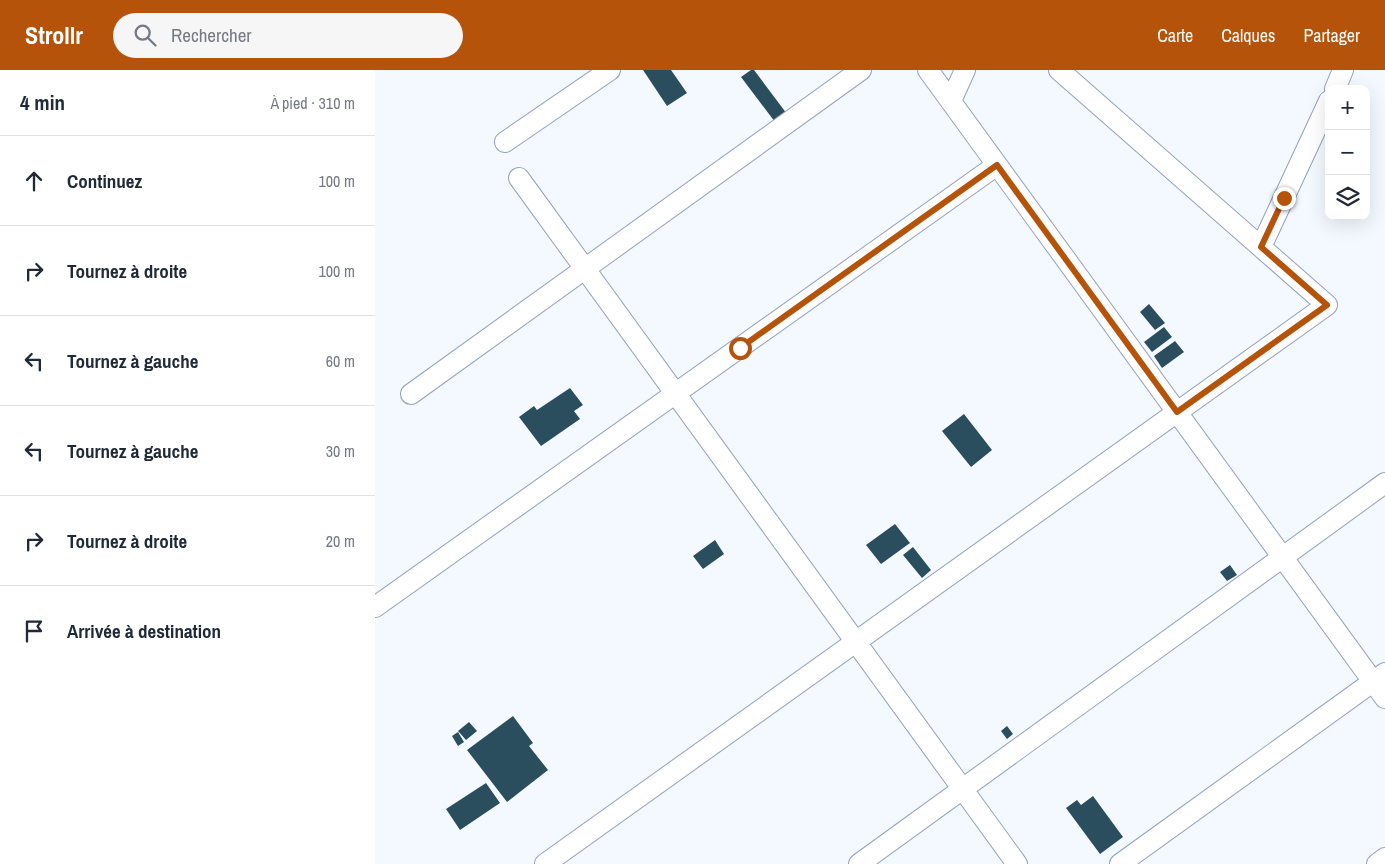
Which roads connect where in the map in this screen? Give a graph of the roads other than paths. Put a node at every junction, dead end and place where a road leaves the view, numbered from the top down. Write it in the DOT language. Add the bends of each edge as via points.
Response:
graph roads {
  1 [pos="610,70"];
  2 [pos="861,70"];
  3 [pos="929,70"];
  4 [pos="965,70"];
  5 [pos="1059,70"];
  6 [pos="1343,70"];
  7 [pos="1337,85"];
  8 [pos="951,101"];
  9 [pos="1325,110"];
  10 [pos="505,142"];
  11 [pos="997,165"];
  12 [pos="519,178"];
  13 [pos="1261,247"];
  14 [pos="585,269"];
  15 [pos="411,394"];
  16 [pos="675,394"];
  17 [pos="1177,412"];
  18 [pos="1385,483"];
  19 [pos="1283,557"];
  20 [pos="375,607"];
  21 [pos="855,642"];
  22 [pos="1379,677"];
  23 [pos="1385,698"];
  24 [pos="962,789"];
  25 [pos="1385,858"];
  26 [pos="545,864"];
  27 [pos="859,864"];
  28 [pos="1017,864"];
  29 [pos="1120,864"];
  30 [pos="1377,864"];
  1 -- 10 [label="street"];
  2 -- 14 [label="street"];
  3 -- 8 [label="street"];
  4 -- 8 [label="street"];
  5 -- 13 [label="street"];
  6 -- 7 [label="street"];
  8 -- 11 [label="street"];
  9 -- 13 [label="street"];
  11 -- 16 [label="street"];
  11 -- 17 [label="street"];
  12 -- 14 [label="street"];
  13 -- 17 [label="street" via="1327,305"];
  14 -- 15 [label="street"];
  14 -- 16 [label="street"];
  16 -- 20 [label="street"];
  16 -- 21 [label="street"];
  17 -- 19 [label="street"];
  17 -- 21 [label="street"];
  18 -- 19 [label="street"];
  19 -- 22 [label="street"];
  19 -- 24 [label="street"];
  21 -- 24 [label="street"];
  21 -- 26 [label="street"];
  22 -- 23 [label="street"];
  22 -- 29 [label="street"];
  24 -- 27 [label="street"];
  24 -- 28 [label="street"];
  25 -- 30 [label="street"];
}
